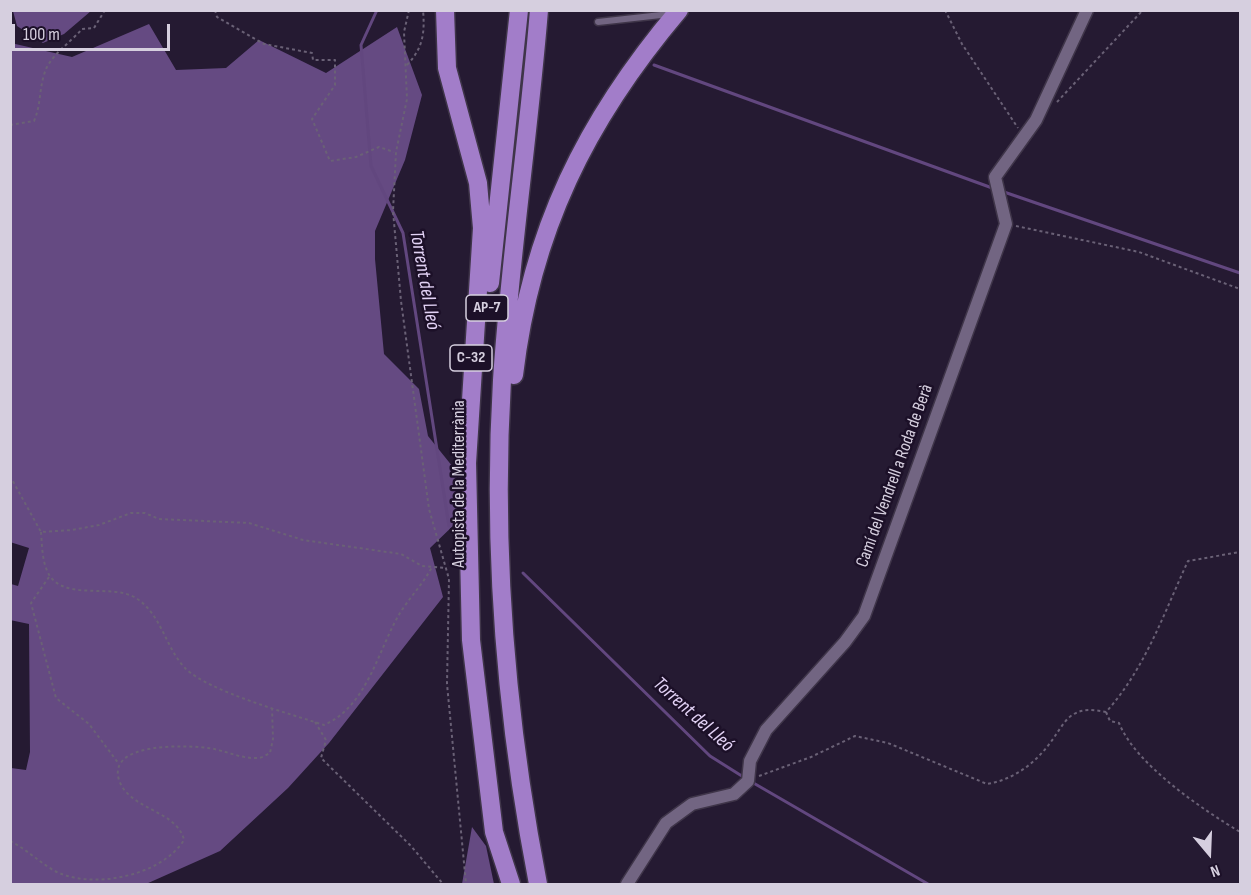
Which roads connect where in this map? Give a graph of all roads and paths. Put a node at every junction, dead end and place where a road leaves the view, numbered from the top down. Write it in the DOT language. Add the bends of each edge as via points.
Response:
graph roads {
  1 [pos="105,10"];
  2 [pos="215,10"];
  3 [pos="409,10"];
  4 [pos="423,10"];
  5 [pos="445,10"];
  6 [pos="519,10"];
  7 [pos="539,10"];
  8 [pos="945,10"];
  9 [pos="1087,10"];
  10 [pos="1143,10"];
  11 [pos="678,12"];
  12 [pos="633,14"];
  13 [pos="598,22"];
  14 [pos="407,65"];
  15 [pos="1056,103"];
  16 [pos="10,125"];
  17 [pos="1024,137"];
  18 [pos="396,152"];
  19 [pos="1006,224"];
  20 [pos="1240,289"];
  21 [pos="10,476"];
  22 [pos="41,532"];
  23 [pos="501,538"];
  24 [pos="1240,552"];
  25 [pos="432,567"];
  26 [pos="445,568"];
  27 [pos="49,577"];
  28 [pos="272,708"];
  29 [pos="1106,712"];
  30 [pos="315,722"];
  31 [pos="119,765"];
  32 [pos="748,781"];
  33 [pos="1240,832"];
  34 [pos="10,841"];
  35 [pos="97,880"];
  36 [pos="100,885"];
  37 [pos="443,885"];
  38 [pos="466,885"];
  39 [pos="513,885"];
  40 [pos="538,885"];
  41 [pos="627,885"];
  1 -- 16 [label="path" via="94,28 82,29 44,74 41,106 34,121"];
  2 -- 18 [label="path" via="217,18 264,44 312,52 314,60 335,60 335,84 312,119 330,161 356,157 379,147"];
  3 -- 14 [label="path" via="404,32"];
  4 -- 14 [label="path" via="425,33 419,53"];
  5 -- 39 [label="highway, C-32" via="447,68 478,183 482,228 466,463 471,640 494,832"];
  6 -- 39 [label="highway, Autopista de la Mediterrània / AP-7" via="483,356 477,517 487,694"];
  7 -- 23 [label="highway, AP-7" via="503,369"];
  8 -- 17 [label="path" via="962,44"];
  9 -- 17 [label="street" via="1036,120"];
  10 -- 15 [label="path"];
  11 -- 12 [label="lane"];
  11 -- 23 [label="highway, C-32" via="629,73 592,129 562,189 538,254 518,341"];
  12 -- 13 [label="lane"];
  14 -- 18 [label="path" via="407,99"];
  17 -- 19 [label="street" via="995,177"];
  18 -- 26 [label="path" via="393,211 401,301 429,509"];
  19 -- 20 [label="path" via="1139,252"];
  19 -- 32 [label="street, Camí del Vendrell a Roda de Berà" via="864,616 766,730 750,761"];
  21 -- 22 [label="path"];
  22 -- 25 [label="path" via="72,530 131,513 145,513 159,519 249,523 303,540 401,554"];
  22 -- 27 [label="path"];
  23 -- 40 [label="highway, AP-7" via="510,698"];
  24 -- 29 [label="path" via="1188,561 1143,661"];
  25 -- 26 [label="path"];
  25 -- 30 [label="path" via="400,613 371,675 352,702 334,721 324,725"];
  26 -- 38 [label="path" via="449,579 447,684"];
  27 -- 28 [label="path" via="62,587 136,598 156,618 184,667 196,678"];
  27 -- 31 [label="path" via="31,603 56,698 89,724"];
  28 -- 30 [label="path"];
  28 -- 31 [label="path" via="270,753 260,759 210,748 169,747 137,752 126,756"];
  29 -- 32 [label="path" via="1090,709 1073,714 1029,767 999,782 987,784 888,743 855,736"];
  29 -- 33 [label="path" via="1110,721 1119,723 1140,755 1201,809"];
  30 -- 37 [label="path" via="326,740 321,758 411,846"];
  31 -- 35 [label="path" via="119,781 129,796 173,823 182,831 184,840 177,852 142,871"];
  32 -- 41 [label="street" via="734,794 692,804 666,823"];
  34 -- 35 [label="path" via="53,870"];
  35 -- 36 [label="path"];
}
